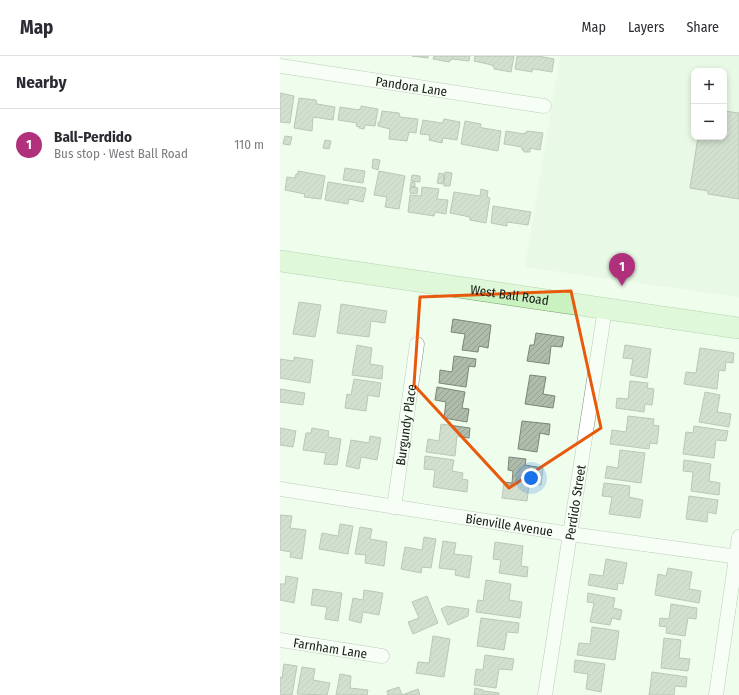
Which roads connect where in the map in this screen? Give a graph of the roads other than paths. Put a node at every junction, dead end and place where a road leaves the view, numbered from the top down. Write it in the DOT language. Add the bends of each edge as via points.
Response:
graph roads {
  1 [pos="280,66"];
  2 [pos="544,106"];
  3 [pos="280,261"];
  4 [pos="605,308"];
  5 [pos="739,328"];
  6 [pos="417,344"];
  7 [pos="280,489"];
  8 [pos="394,507"];
  9 [pos="570,534"];
  10 [pos="739,537"];
  11 [pos="738,557"];
  12 [pos="280,640"];
  13 [pos="382,656"];
  14 [pos="544,695"];
  15 [pos="716,695"];
  1 -- 2 [label="street, Pandora Lane"];
  3 -- 4 [label="main road, West Ball Road"];
  4 -- 5 [label="main road, West Ball Road"];
  4 -- 9 [label="street, Perdido Street"];
  6 -- 8 [label="street, Burgundy Place"];
  7 -- 8 [label="street, Bienville Avenue"];
  8 -- 9 [label="street, Bienville Avenue"];
  9 -- 11 [label="street, Bienville Avenue"];
  9 -- 14 [label="street, Perdido Street"];
  10 -- 11 [label="street"];
  11 -- 15 [label="street"];
  12 -- 13 [label="street, Farnham Lane"];
}
